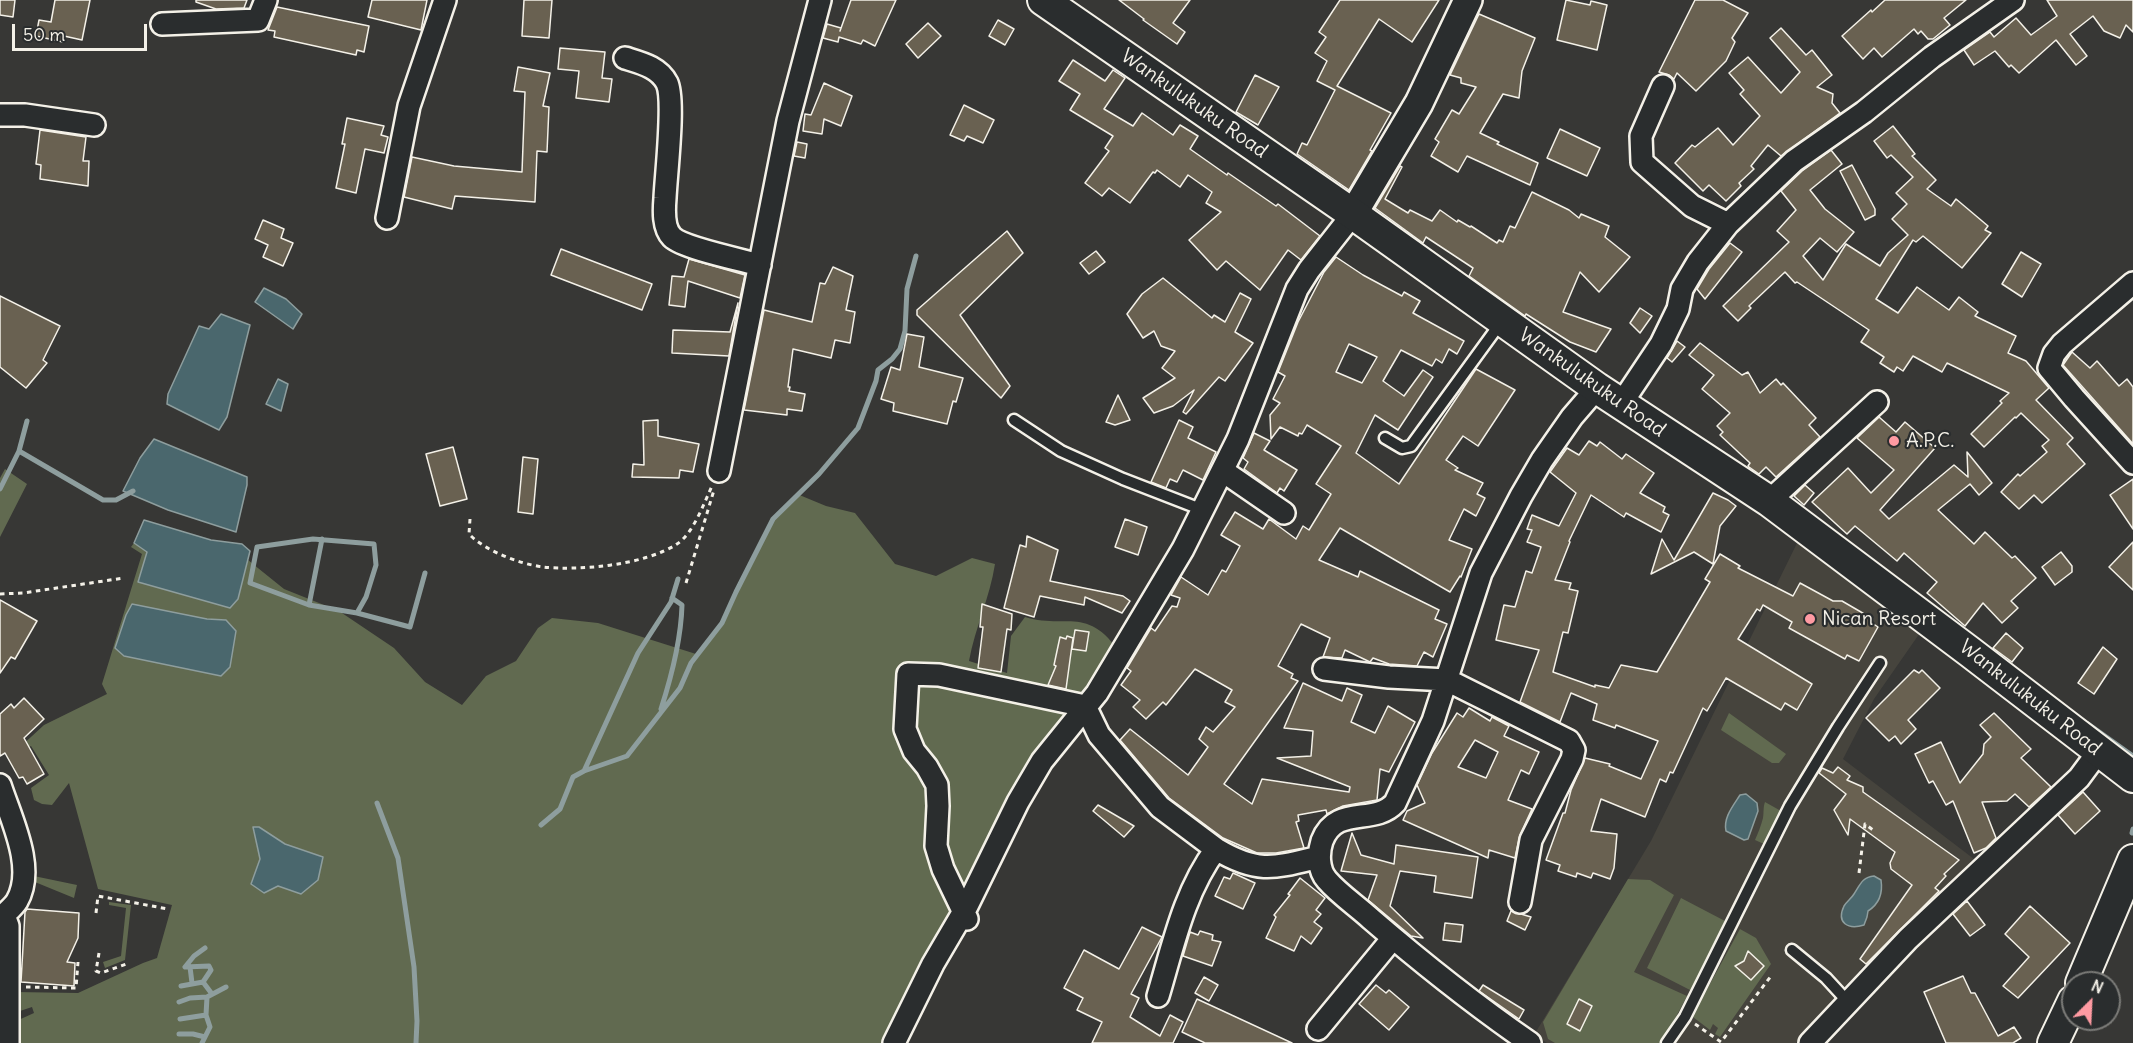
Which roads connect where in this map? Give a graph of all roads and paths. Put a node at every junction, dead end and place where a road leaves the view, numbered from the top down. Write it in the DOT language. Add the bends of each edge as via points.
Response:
graph roads {
  1 [pos="266,0"];
  2 [pos="445,0"];
  3 [pos="820,0"];
  4 [pos="1043,0"];
  5 [pos="1468,0"];
  6 [pos="2013,0"];
  7 [pos="162,24"];
  8 [pos="625,58"];
  9 [pos="1663,86"];
  10 [pos="0,115"];
  11 [pos="94,125"];
  12 [pos="1353,214"];
  13 [pos="387,218"];
  14 [pos="1728,224"];
  15 [pos="760,265"];
  16 [pos="2133,283"];
  17 [pos="1502,320"];
  18 [pos="1609,396"];
  19 [pos="1877,402"];
  20 [pos="1014,420"];
  21 [pos="1385,438"];
  22 [pos="2133,463"];
  23 [pos="719,471"];
  24 [pos="1223,471"];
  25 [pos="1769,501"];
  26 [pos="1203,510"];
  27 [pos="1284,513"];
  28 [pos="470,519"];
  29 [pos="124,578"];
  30 [pos="686,583"];
  31 [pos="0,594"];
  32 [pos="1880,663"];
  33 [pos="1324,669"];
  34 [pos="1447,680"];
  35 [pos="1085,706"];
  36 [pos="2098,751"];
  37 [pos="2133,777"];
  38 [pos="0,785"];
  39 [pos="1873,830"];
  40 [pos="1216,849"];
  41 [pos="1319,857"];
  42 [pos="2133,860"];
  43 [pos="1859,873"];
  44 [pos="1520,902"];
  45 [pos="168,909"];
  46 [pos="96,913"];
  47 [pos="2,915"];
  48 [pos="966,917"];
  49 [pos="1393,938"];
  50 [pos="1792,950"];
  51 [pos="99,953"];
  52 [pos="78,962"];
  53 [pos="129,963"];
  54 [pos="2086,971"];
  55 [pos="1771,976"];
  56 [pos="18,987"];
  57 [pos="1158,996"];
  58 [pos="1848,1004"];
  59 [pos="1685,1017"];
  60 [pos="2061,1026"];
  61 [pos="1318,1029"];
  62 [pos="8,1043"];
  63 [pos="894,1043"];
  64 [pos="1530,1043"];
  65 [pos="1667,1043"];
  66 [pos="1809,1043"];
  67 [pos="2053,1043"];
  1 -- 7 [label="street" via="258,20"];
  2 -- 13 [label="street" via="410,106"];
  3 -- 15 [label="street" via="788,121"];
  4 -- 12 [label="main road, Wankulukuku Road"];
  5 -- 12 [label="street" via="1419,103"];
  6 -- 14 [label="street" via="1794,161"];
  8 -- 15 [label="street" via="650,66 663,77 671,95 665,207 671,237"];
  9 -- 14 [label="street" via="1641,136 1642,162 1692,206"];
  10 -- 11 [label="street"];
  12 -- 17 [label="main road, Wankulukuku Road"];
  12 -- 24 [label="street" via="1297,289"];
  14 -- 18 [label="street" via="1682,289 1678,309 1661,344"];
  15 -- 23 [label="street"];
  16 -- 22 [label="street" via="2062,344 2049,368"];
  17 -- 18 [label="main road, Wankulukuku Road"];
  17 -- 21 [label="lane" via="1411,446 1402,448"];
  18 -- 25 [label="main road, Wankulukuku Road"];
  18 -- 34 [label="street" via="1572,417 1521,496 1481,573"];
  19 -- 25 [label="street"];
  20 -- 26 [label="lane" via="1061,451"];
  23 -- 28 [label="path" via="696,521 678,544 639,560 587,568 542,567 494,552 475,540 469,534"];
  23 -- 30 [label="path"];
  24 -- 26 [label="street"];
  24 -- 27 [label="street"];
  25 -- 36 [label="main road, Wankulukuku Road"];
  26 -- 35 [label="street" via="1103,682"];
  29 -- 31 [label="path"];
  32 -- 59 [label="lane" via="1790,806"];
  33 -- 34 [label="street"];
  34 -- 41 [label="street" via="1433,721 1395,803 1386,810 1336,822 1322,840"];
  34 -- 44 [label="street" via="1566,738 1574,750 1531,840"];
  35 -- 40 [label="street" via="1100,735 1160,807"];
  35 -- 48 [label="street" via="1042,761 1018,802"];
  35 -- 48 [label="street" via="939,675 908,674 905,729 914,751 937,784 936,846"];
  36 -- 37 [label="main road, Wankulukuku Road"];
  36 -- 58 [label="street" via="2079,778 1908,939"];
  38 -- 47 [label="street" via="25,870 16,903"];
  39 -- 43 [label="path" via="1865,824"];
  40 -- 41 [label="street" via="1252,866 1266,868"];
  40 -- 57 [label="street" via="1183,913"];
  41 -- 49 [label="street" via="1326,879"];
  42 -- 54 [label="main road"];
  45 -- 46 [label="path" via="98,896"];
  47 -- 62 [label="street" via="8,926"];
  48 -- 63 [label="street" via="933,964"];
  49 -- 61 [label="street"];
  49 -- 64 [label="street"];
  50 -- 58 [label="lane" via="1826,978"];
  51 -- 53 [label="path" via="96,971 101,973"];
  52 -- 56 [label="path" via="76,988"];
  55 -- 59 [label="path" via="1721,1042"];
  58 -- 66 [label="street"];
  59 -- 65 [label="lane"];
  60 -- 67 [label="main road"];
}
